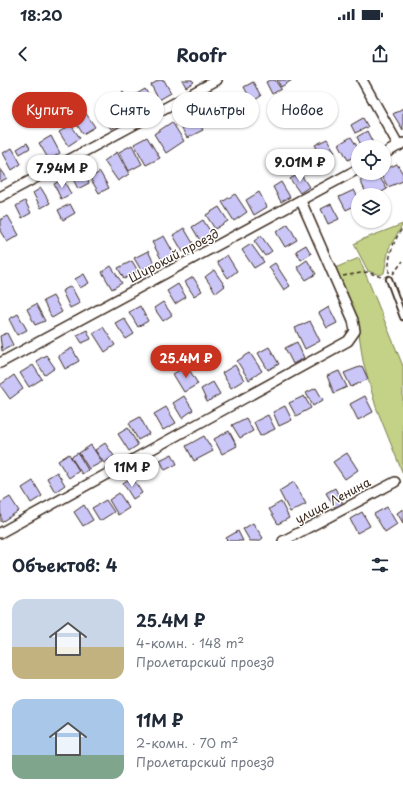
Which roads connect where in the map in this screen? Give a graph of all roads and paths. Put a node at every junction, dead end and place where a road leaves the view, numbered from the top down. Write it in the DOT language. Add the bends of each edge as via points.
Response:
graph roads {
  1 [pos="217,80"];
  2 [pos="362,80"];
  3 [pos="401,144"];
  4 [pos="391,150"];
  5 [pos="351,173"];
  6 [pos="0,197"];
  7 [pos="301,201"];
  8 [pos="403,227"];
  9 [pos="403,261"];
  10 [pos="334,275"];
  11 [pos="389,279"];
  12 [pos="403,317"];
  13 [pos="0,363"];
  14 [pos="395,482"];
  15 [pos="0,532"];
  16 [pos="283,541"];
  1 -- 6 [label="street"];
  2 -- 3 [label="street"];
  3 -- 4 [label="street"];
  5 -- 7 [label="street, Широкий проезд"];
  7 -- 10 [label="street"];
  7 -- 13 [label="street, Широкий проезд"];
  8 -- 11 [label="path" via="394,240 388,260"];
  9 -- 11 [label="path"];
  10 -- 11 [label="path" via="351,276 367,272"];
  10 -- 15 [label="street" via="353,320 355,331 348,341"];
  11 -- 12 [label="lane"];
  14 -- 16 [label="street, улица Ленина"];
}
